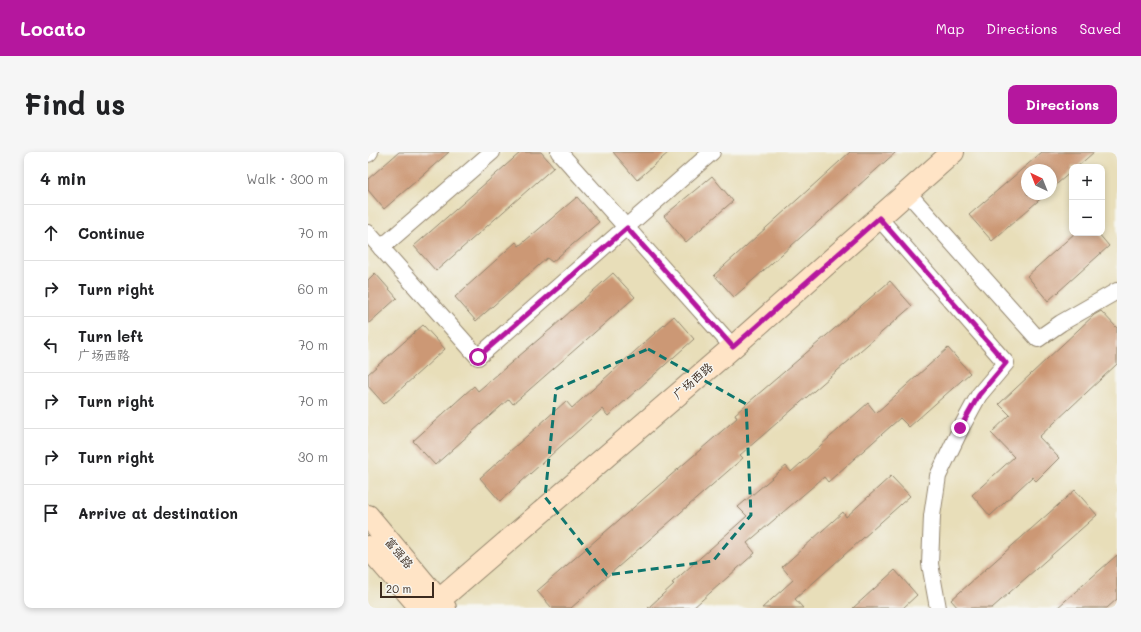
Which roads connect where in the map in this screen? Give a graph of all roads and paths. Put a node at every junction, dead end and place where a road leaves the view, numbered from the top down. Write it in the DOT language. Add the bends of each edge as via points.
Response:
graph roads {
  1 [pos="370,152"];
  2 [pos="492,152"];
  3 [pos="559,152"];
  4 [pos="712,152"];
  5 [pos="953,152"];
  6 [pos="368,154"];
  7 [pos="907,192"];
  8 [pos="879,218"];
  9 [pos="627,228"];
  10 [pos="368,233"];
  11 [pos="381,248"];
  12 [pos="1117,291"];
  13 [pos="733,347"];
  14 [pos="368,516"];
  15 [pos="368,547"];
  16 [pos="434,606"];
  17 [pos="938,608"];
  1 -- 6 [label="street"];
  2 -- 11 [label="street"];
  3 -- 9 [label="street"];
  4 -- 9 [label="street"];
  5 -- 7 [label="main road, 广场西路"];
  7 -- 8 [label="main road, 广场西路"];
  7 -- 12 [label="street" via="1038,338"];
  8 -- 13 [label="main road, 广场西路"];
  8 -- 17 [label="street" via="1006,363 979,395 960,428 938,476 932,516 930,564"];
  9 -- 11 [label="street" via="478,357"];
  9 -- 13 [label="street"];
  10 -- 11 [label="street"];
  13 -- 16 [label="main road, 广场西路"];
  14 -- 16 [label="main road, 富强路"];
  15 -- 16 [label="main road, 富强路"];
}
